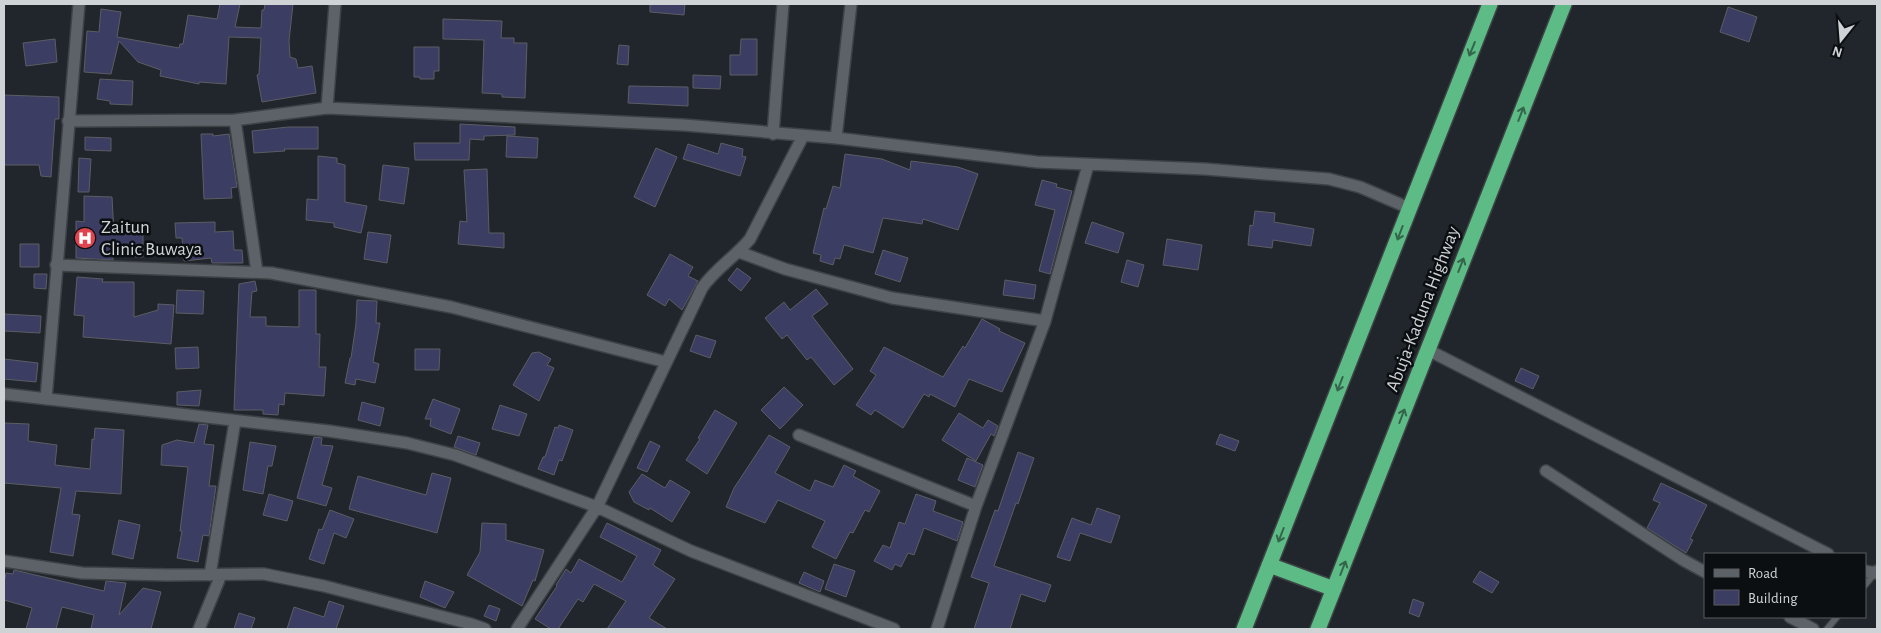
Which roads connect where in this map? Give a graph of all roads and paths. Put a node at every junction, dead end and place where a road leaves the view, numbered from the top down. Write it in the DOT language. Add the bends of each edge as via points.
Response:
graph roads {
  1 [pos="79,4"];
  2 [pos="335,4"];
  3 [pos="783,4"];
  4 [pos="851,4"];
  5 [pos="1490,4"];
  6 [pos="1564,4"];
  7 [pos="327,108"];
  8 [pos="235,120"];
  9 [pos="68,121"];
  10 [pos="773,134"];
  11 [pos="803,136"];
  12 [pos="836,138"];
  13 [pos="1088,165"];
  14 [pos="1409,208"];
  15 [pos="739,252"];
  16 [pos="56,265"];
  17 [pos="257,272"];
  18 [pos="1045,321"];
  19 [pos="1428,350"];
  20 [pos="666,362"];
  21 [pos="4,394"];
  22 [pos="46,399"];
  23 [pos="235,421"];
  24 [pos="799,435"];
  25 [pos="1546,471"];
  26 [pos="976,506"];
  27 [pos="597,507"];
  28 [pos="1826,553"];
  29 [pos="4,561"];
  30 [pos="1269,566"];
  31 [pos="1704,571"];
  32 [pos="215,575"];
  33 [pos="1334,589"];
  34 [pos="1792,618"];
  35 [pos="1836,618"];
  36 [pos="199,629"];
  37 [pos="485,629"];
  38 [pos="517,629"];
  39 [pos="894,629"];
  40 [pos="937,629"];
  41 [pos="1244,629"];
  42 [pos="1318,629"];
  43 [pos="1813,629"];
  44 [pos="1827,629"];
  1 -- 9 [label="street"];
  2 -- 7 [label="street"];
  3 -- 10 [label="street"];
  4 -- 12 [label="street"];
  5 -- 14 [label="highway, one-way"];
  19 -- 6 [label="highway, Abuja-Kaduna Highway, one-way"];
  7 -- 8 [label="street"];
  7 -- 10 [label="street" via="684,125"];
  8 -- 9 [label="street"];
  8 -- 17 [label="street"];
  9 -- 16 [label="street"];
  10 -- 11 [label="street"];
  11 -- 12 [label="street"];
  11 -- 15 [label="street" via="750,239"];
  12 -- 13 [label="street"];
  13 -- 14 [label="street" via="1205,169 1329,179 1360,187"];
  13 -- 18 [label="street"];
  14 -- 30 [label="highway, one-way"];
  15 -- 18 [label="street" via="786,269 892,298"];
  15 -- 20 [label="street" via="712,274 702,288"];
  16 -- 17 [label="street"];
  16 -- 22 [label="street"];
  17 -- 20 [label="street" via="451,307"];
  18 -- 26 [label="street"];
  19 -- 28 [label="street"];
  33 -- 19 [label="highway, Abuja-Kaduna Highway, one-way"];
  20 -- 27 [label="street"];
  21 -- 22 [label="street"];
  22 -- 23 [label="street"];
  23 -- 27 [label="street" via="407,442 455,455"];
  23 -- 32 [label="street"];
  24 -- 26 [label="street"];
  25 -- 31 [label="street"];
  26 -- 40 [label="street"];
  27 -- 38 [label="street"];
  27 -- 39 [label="street" via="691,551"];
  29 -- 32 [label="street" via="82,573"];
  30 -- 33 [label="highway"];
  30 -- 41 [label="highway"];
  32 -- 36 [label="street"];
  32 -- 37 [label="street" via="264,574 324,586"];
  33 -- 42 [label="highway, Abuja-Kaduna Highway"];
  34 -- 43 [label="street"];
  35 -- 44 [label="lane"];
}
